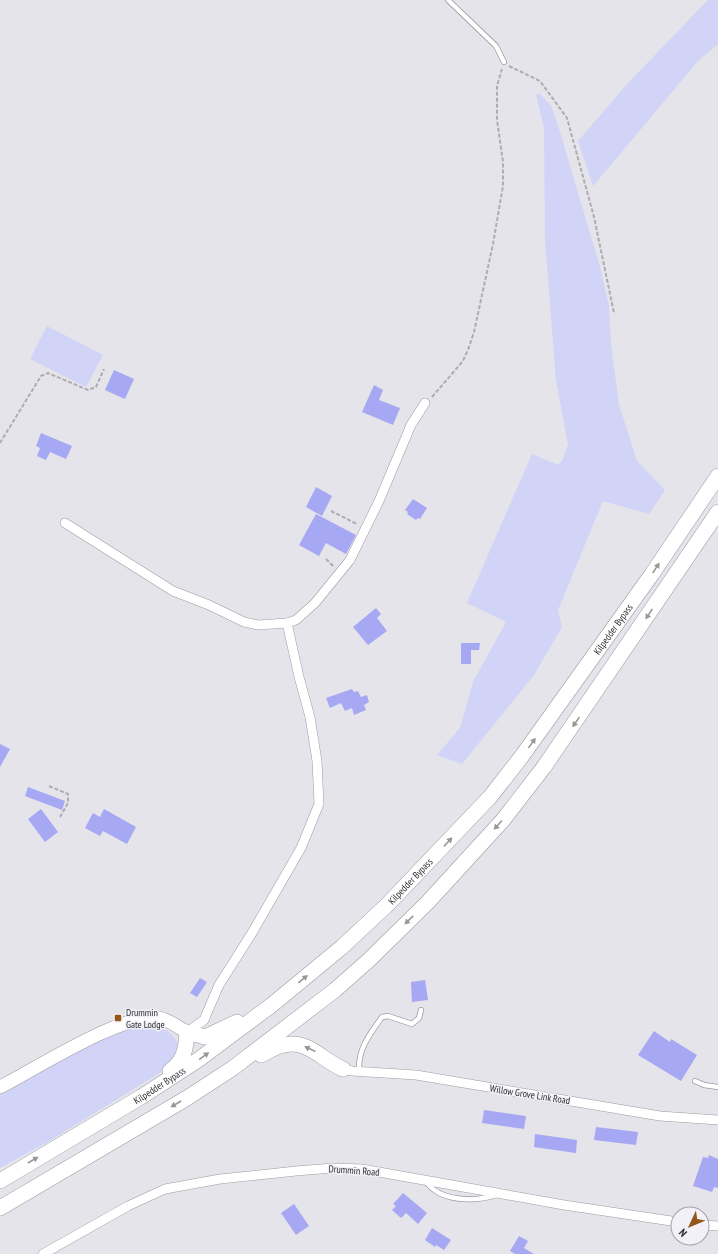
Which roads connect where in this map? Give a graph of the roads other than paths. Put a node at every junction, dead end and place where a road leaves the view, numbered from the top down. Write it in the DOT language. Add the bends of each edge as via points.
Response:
graph roads {
  1 [pos="448,0"];
  2 [pos="504,62"];
  3 [pos="425,403"];
  4 [pos="716,479"];
  5 [pos="718,512"];
  6 [pos="65,523"];
  7 [pos="718,523"];
  8 [pos="665,592"];
  9 [pos="287,623"];
  10 [pos="273,1004"];
  11 [pos="421,1010"];
  12 [pos="187,1032"];
  13 [pos="233,1068"];
  14 [pos="343,1068"];
  15 [pos="359,1071"];
  16 [pos="695,1081"];
  17 [pos="0,1087"];
  18 [pos="718,1087"];
  19 [pos="141,1097"];
  20 [pos="718,1120"];
  21 [pos="425,1179"];
  22 [pos="0,1180"];
  23 [pos="501,1192"];
  24 [pos="0,1208"];
  25 [pos="670,1221"];
  26 [pos="42,1254"];
  1 -- 2 [label="lane" via="496,46"];
  3 -- 9 [label="street" via="411,425 356,550 315,603 296,620"];
  10 -- 4 [label="highway, Kilpedder Bypass, one-way" via="342,947 387,905 490,797 648,580"];
  5 -- 8 [label="highway"];
  6 -- 9 [label="street" via="173,591 244,622 258,625"];
  7 -- 8 [label="highway"];
  8 -- 13 [label="highway, one-way" via="549,761 492,831 428,902 369,960 323,1000"];
  9 -- 12 [label="street" via="310,717 317,761 319,804 301,848 219,985 204,1020"];
  10 -- 12 [label="highway" via="258,1008 232,1025 205,1037"];
  19 -- 10 [label="highway, Kilpedder Bypass, one-way" via="198,1060"];
  11 -- 15 [label="lane" via="419,1018 412,1024 388,1016 382,1017 362,1046"];
  12 -- 17 [label="main road" via="160,1018 147,1018 110,1028"];
  12 -- 19 [label="highway" via="186,1048 176,1066 153,1082"];
  14 -- 13 [label="highway, one-way" via="332,1064 312,1049 297,1044 284,1045"];
  13 -- 24 [label="highway, one-way" via="187,1098"];
  14 -- 15 [label="street, Willow Grove Link Road"];
  15 -- 20 [label="street, Willow Grove Link Road" via="416,1075 660,1116"];
  16 -- 18 [label="lane"];
  22 -- 19 [label="highway, Kilpedder Bypass, one-way"];
  21 -- 23 [label="street, Drummin Road"];
  21 -- 23 [label="lane" via="435,1191 461,1199 495,1196"];
  21 -- 26 [label="street, Drummin Road" via="362,1169 333,1168 185,1184 165,1189 128,1206"];
  23 -- 25 [label="street, Drummin Road" via="564,1205"];
}
